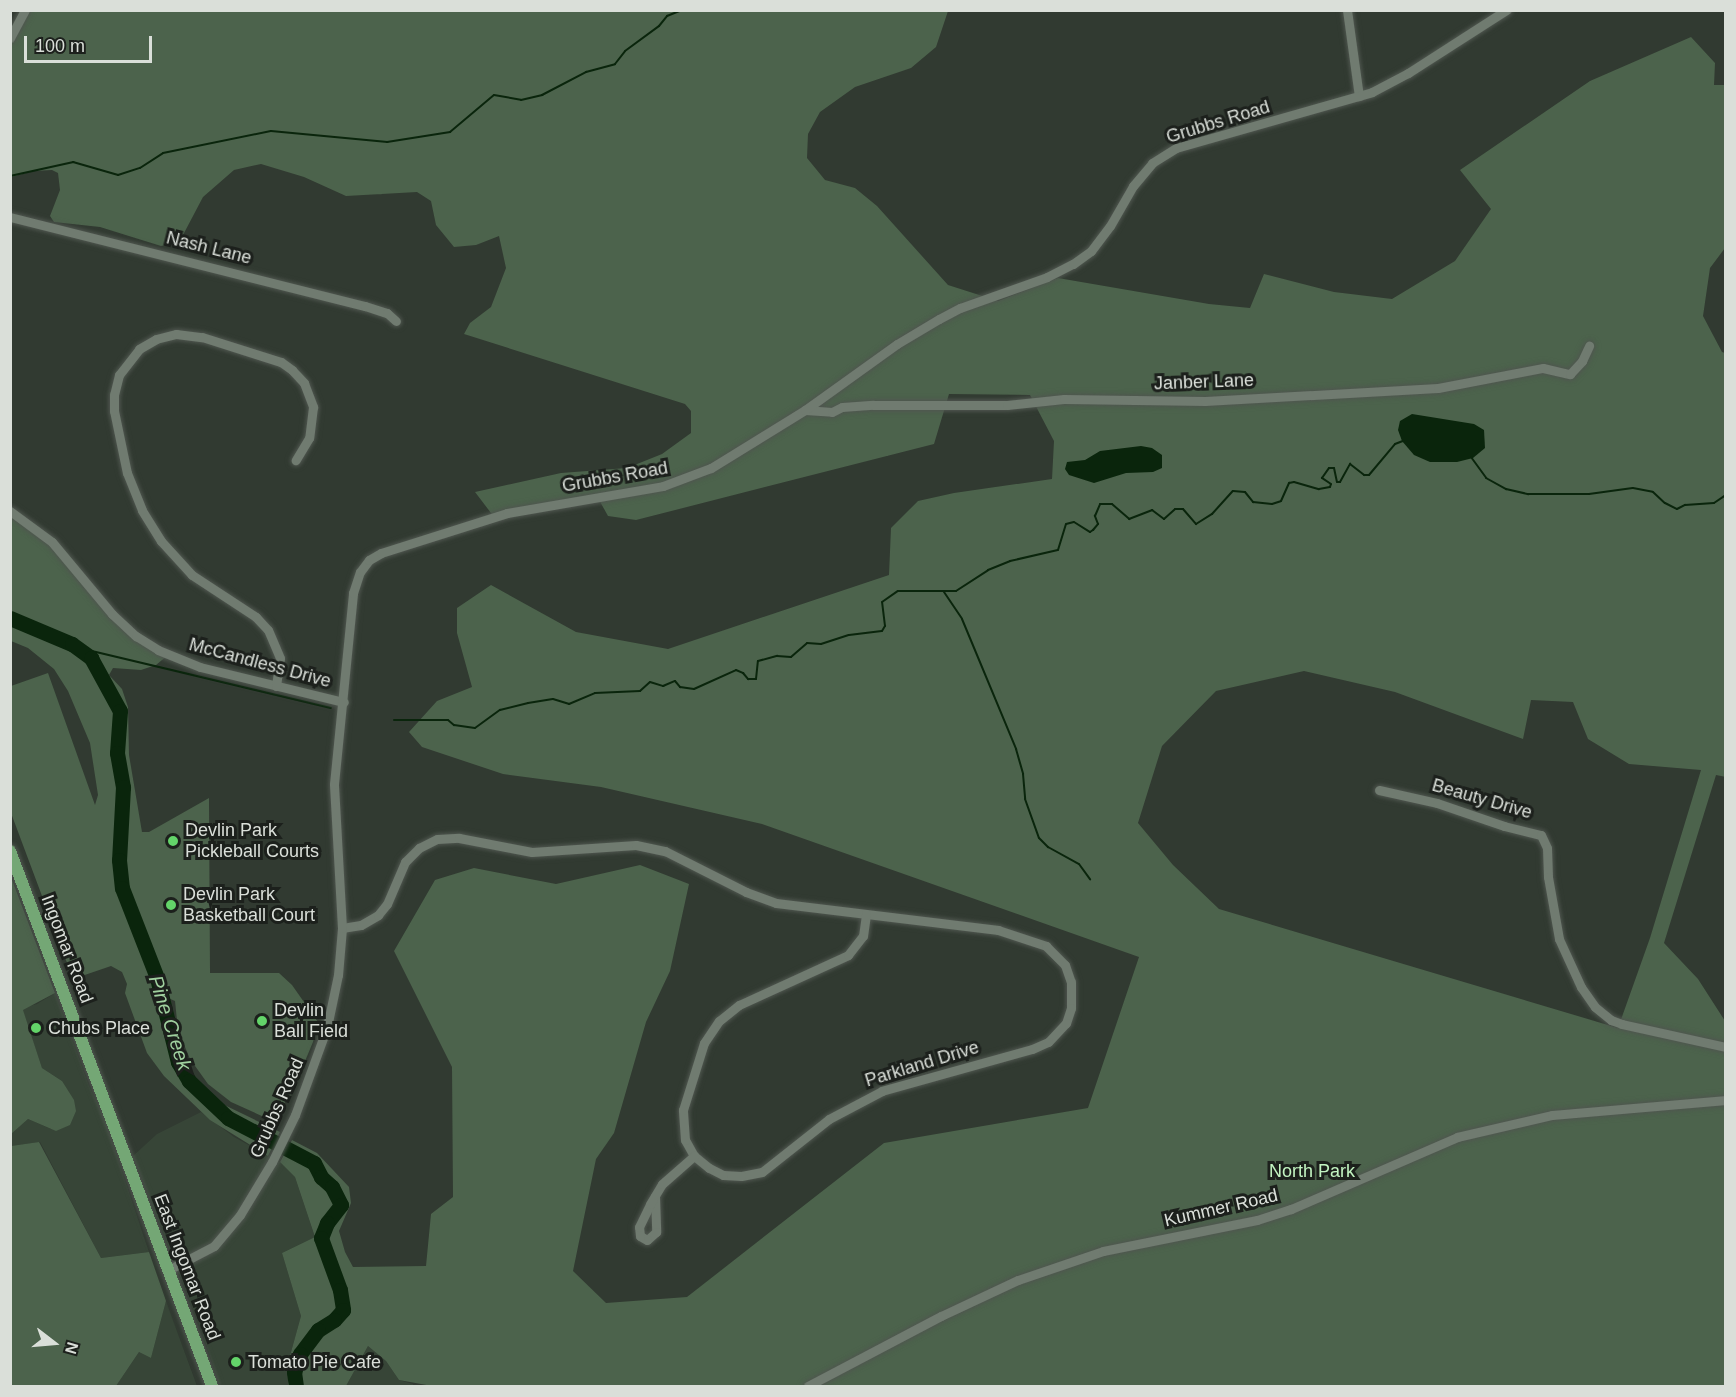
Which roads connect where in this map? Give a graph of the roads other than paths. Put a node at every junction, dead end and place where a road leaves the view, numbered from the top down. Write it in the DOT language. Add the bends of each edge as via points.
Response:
graph roads {
  1 [pos="25,10"];
  2 [pos="1347,10"];
  3 [pos="1506,10"];
  4 [pos="10,38"];
  5 [pos="1359,96"];
  6 [pos="10,217"];
  7 [pos="396,321"];
  8 [pos="1589,345"];
  9 [pos="805,410"];
  10 [pos="296,460"];
  11 [pos="10,511"];
  12 [pos="276,686"];
  13 [pos="344,702"];
  14 [pos="1379,790"];
  15 [pos="10,850"];
  16 [pos="866,914"];
  17 [pos="342,928"];
  18 [pos="1725,1047"];
  19 [pos="1725,1101"];
  20 [pos="694,1156"];
  21 [pos="128,1161"];
  22 [pos="655,1196"];
  23 [pos="168,1270"];
  24 [pos="212,1386"];
  25 [pos="808,1386"];
  1 -- 4 [label="street"];
  2 -- 5 [label="street"];
  3 -- 5 [label="street, Grubbs Road" via="1408,73"];
  5 -- 9 [label="street, Grubbs Road" via="1176,148 1152,163 1091,251 1073,264 945,315"];
  6 -- 7 [label="street, Nash Lane" via="365,306 387,313"];
  8 -- 9 [label="street, Janber Lane" via="1570,374 1543,368 1438,388 1205,401 1065,399 1007,405 873,405 842,407 832,412"];
  9 -- 13 [label="street, Grubbs Road" via="689,478 624,494 507,513 373,557 362,567 354,593"];
  10 -- 12 [label="street" via="309,438 313,407 304,383 281,362 202,336 176,334 139,349 119,375 114,411 126,466 142,510 161,541 192,575 256,617 268,630 280,658"];
  11 -- 12 [label="street, McCandless Drive" via="52,542 112,614 146,643 190,664"];
  12 -- 13 [label="street, McCandless Drive"];
  13 -- 17 [label="street, Grubbs Road" via="334,794"];
  14 -- 18 [label="street, Beauty Drive" via="1437,803 1541,836 1547,848 1559,939 1581,987 1595,1007 1622,1024"];
  15 -- 21 [label="main road, Ingomar Road"];
  16 -- 17 [label="street, Parkland Drive" via="794,907 765,899 651,847 627,845 532,852 453,838 428,843 411,854 400,868 382,911 361,925"];
  16 -- 20 [label="street" via="863,936 848,956 739,1005 708,1036 682,1116 685,1140"];
  16 -- 20 [label="street, Parkland Drive" via="984,927 1046,946 1070,976 1073,1001 1066,1023 1053,1038 1032,1049 908,1082 860,1101 817,1127 756,1174 723,1174"];
  17 -- 23 [label="street, Grubbs Road" via="338,975 327,1026 285,1137 225,1236 208,1250"];
  19 -- 25 [label="street, Kummer Road" via="1552,1115 1457,1137 1291,1209 1257,1220 1103,1251 1028,1276 940,1316"];
  20 -- 22 [label="street" via="662,1184"];
  21 -- 23 [label="main road, East Ingomar Road"];
  23 -- 24 [label="main road, East Ingomar Road"];
}
